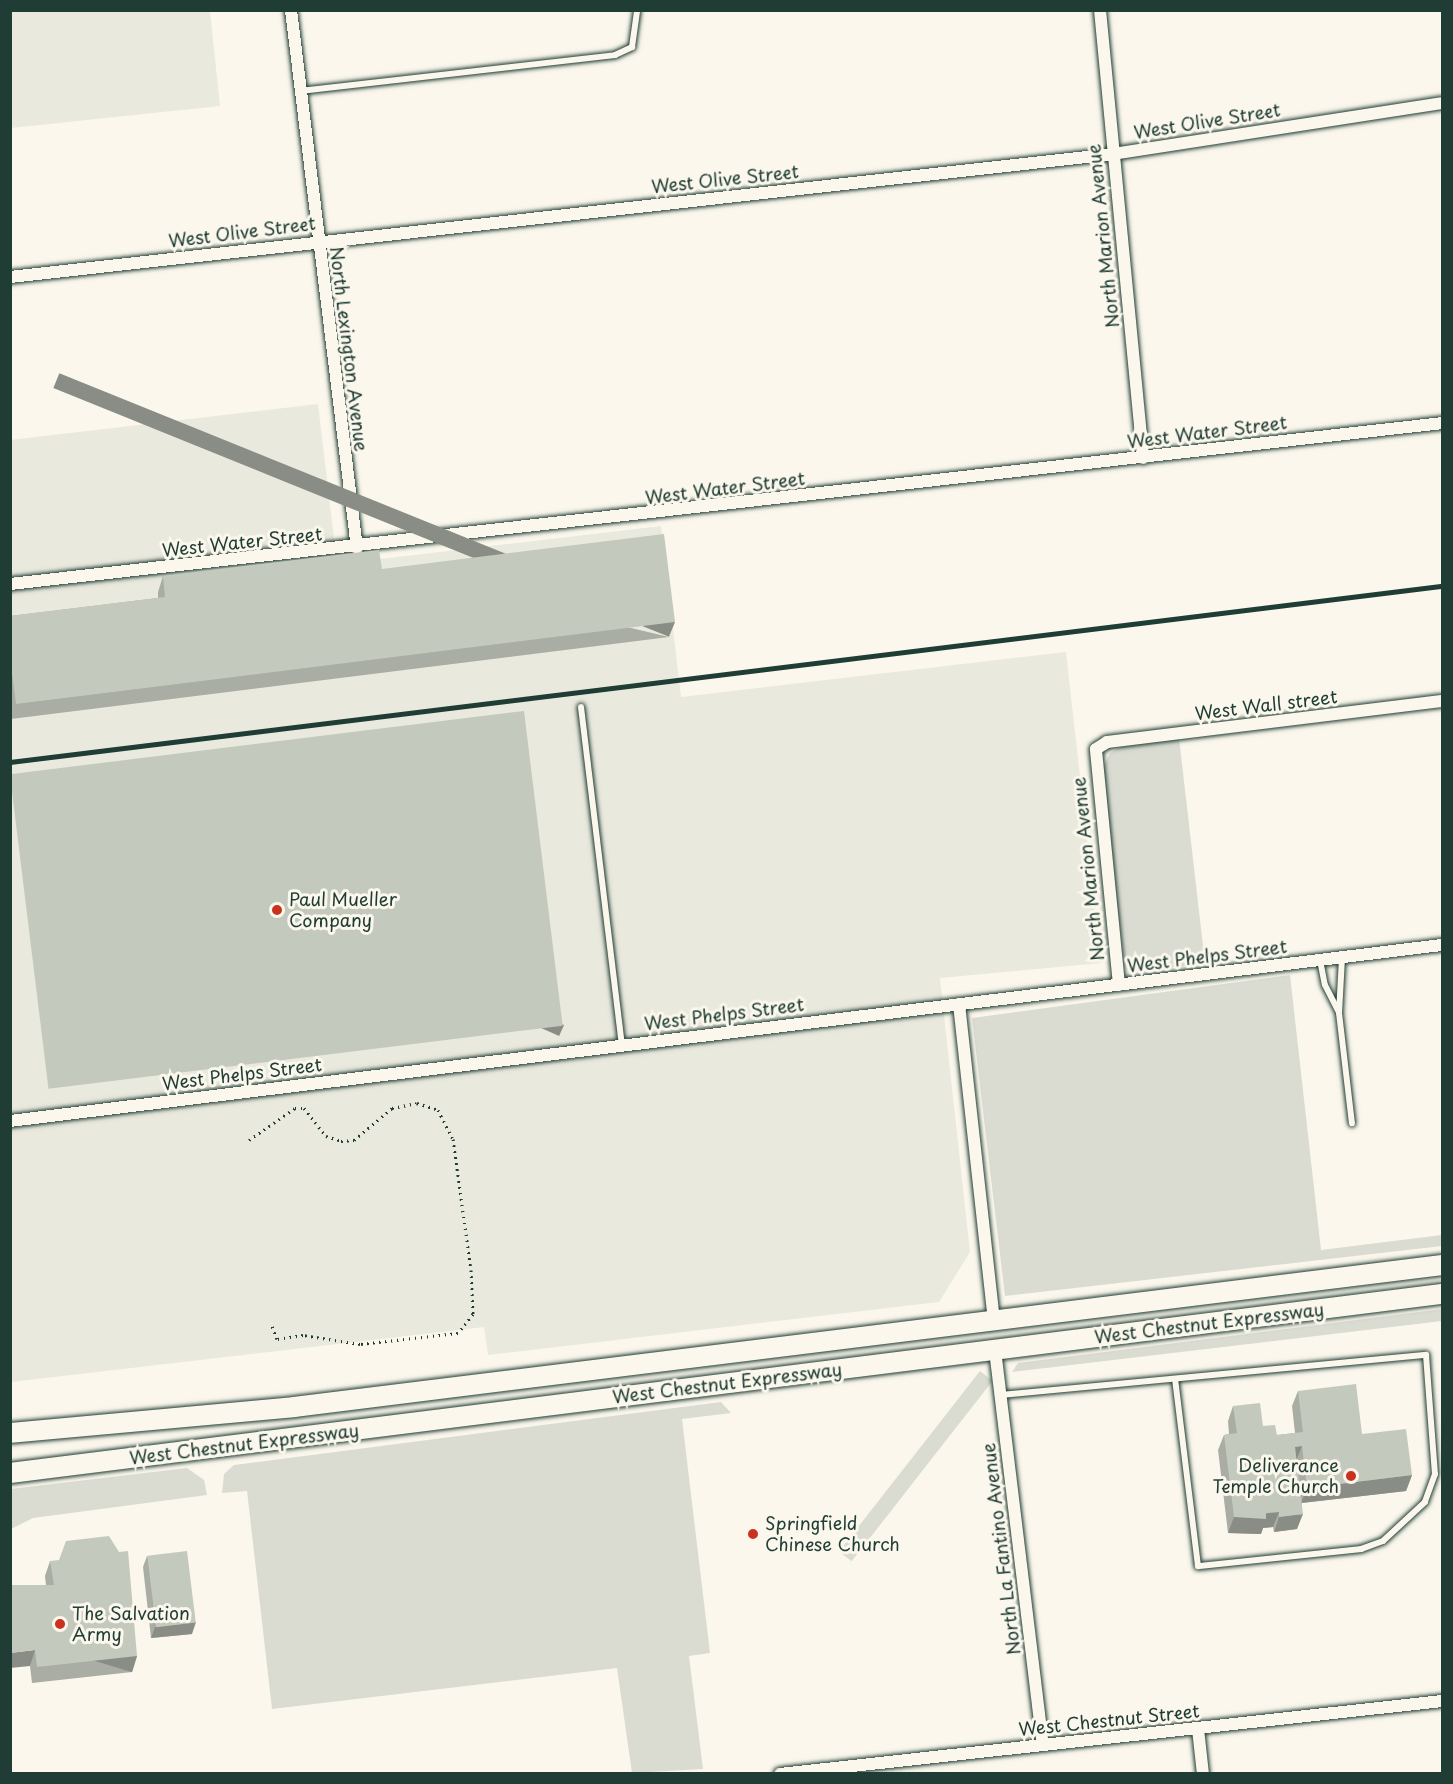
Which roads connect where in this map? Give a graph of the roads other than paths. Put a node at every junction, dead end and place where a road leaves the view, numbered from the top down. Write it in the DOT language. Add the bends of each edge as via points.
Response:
graph roads {
  1 [pos="291,10"];
  2 [pos="637,10"];
  3 [pos="1100,10"];
  4 [pos="300,91"];
  5 [pos="1443,103"];
  6 [pos="1113,154"];
  7 [pos="317,242"];
  8 [pos="10,278"];
  9 [pos="1443,423"];
  10 [pos="1143,458"];
  11 [pos="357,548"];
  12 [pos="10,584"];
  13 [pos="1443,701"];
  14 [pos="581,707"];
  15 [pos="1096,749"];
  16 [pos="1443,945"];
  17 [pos="1342,958"];
  18 [pos="1320,960"];
  19 [pos="1119,985"];
  20 [pos="959,1004"];
  21 [pos="1339,1013"];
  22 [pos="622,1045"];
  23 [pos="10,1121"];
  24 [pos="1352,1123"];
  25 [pos="1443,1264"];
  26 [pos="1443,1294"];
  27 [pos="994,1320"];
  28 [pos="995,1350"];
  29 [pos="1175,1380"];
  30 [pos="1001,1395"];
  31 [pos="10,1433"];
  32 [pos="10,1473"];
  33 [pos="1443,1701"];
  34 [pos="1198,1729"];
  35 [pos="1043,1744"];
  36 [pos="780,1773"];
  37 [pos="1203,1773"];
  1 -- 4 [label="street, North Lexington Avenue"];
  2 -- 4 [label="lane" via="635,42 615,55"];
  3 -- 6 [label="street, North Marion Avenue"];
  4 -- 7 [label="street, North Lexington Avenue"];
  5 -- 6 [label="street, West Olive Street"];
  6 -- 7 [label="street, West Olive Street"];
  6 -- 10 [label="street, North Marion Avenue"];
  7 -- 8 [label="street, West Olive Street"];
  7 -- 11 [label="street, North Lexington Avenue"];
  9 -- 10 [label="street, West Water Street"];
  10 -- 11 [label="street, West Water Street"];
  11 -- 12 [label="street, West Water Street"];
  13 -- 15 [label="street, West Wall street" via="1107,742"];
  14 -- 22 [label="lane"];
  15 -- 19 [label="street, North Marion Avenue"];
  16 -- 17 [label="street, West Phelps Street"];
  17 -- 18 [label="street, West Phelps Street"];
  17 -- 21 [label="lane"];
  18 -- 19 [label="street, West Phelps Street"];
  18 -- 21 [label="lane" via="1325,986"];
  19 -- 20 [label="street, West Phelps Street"];
  20 -- 22 [label="street, West Phelps Street"];
  20 -- 27 [label="street"];
  21 -- 24 [label="lane"];
  22 -- 23 [label="street, West Phelps Street"];
  25 -- 27 [label="main road, West Chestnut Expressway"];
  26 -- 28 [label="main road, West Chestnut Expressway"];
  27 -- 31 [label="main road, West Chestnut Expressway" via="294,1407"];
  28 -- 30 [label="street, North La Fantino Avenue"];
  28 -- 32 [label="main road, West Chestnut Expressway"];
  29 -- 29 [label="lane" via="1426,1355 1435,1474 1425,1502 1400,1529 1361,1549 1198,1566"];
  29 -- 30 [label="lane"];
  30 -- 35 [label="street, North La Fantino Avenue"];
  33 -- 34 [label="street, West Chestnut Street"];
  34 -- 35 [label="street, West Chestnut Street"];
  34 -- 37 [label="street"];
  35 -- 36 [label="street, West Chestnut Street"];
}
